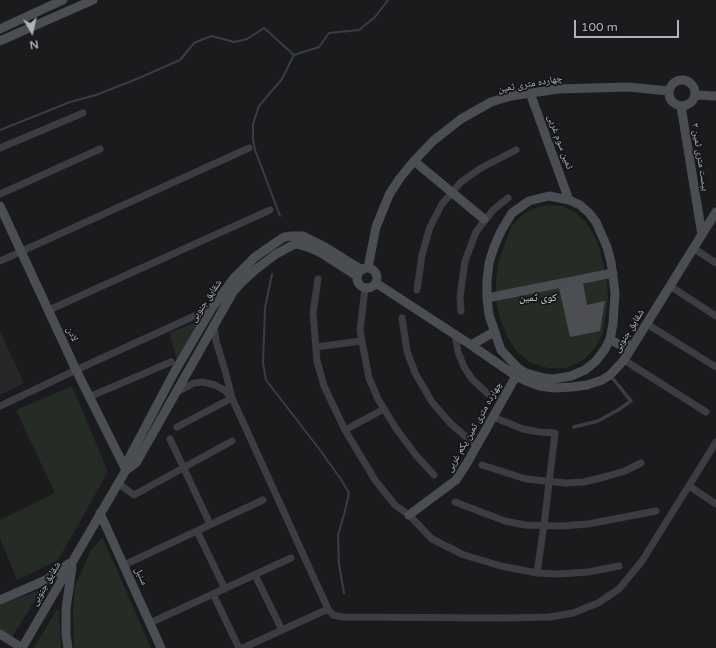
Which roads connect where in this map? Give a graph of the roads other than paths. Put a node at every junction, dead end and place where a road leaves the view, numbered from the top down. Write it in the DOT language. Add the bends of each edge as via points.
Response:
graph roads {
  1 [pos="63,0"];
  2 [pos="93,0"];
  3 [pos="0,29"];
  4 [pos="0,41"];
  5 [pos="669,91"];
  6 [pos="530,93"];
  7 [pos="695,94"];
  8 [pos="716,96"];
  9 [pos="681,106"];
  10 [pos="83,113"];
  11 [pos="0,148"];
  12 [pos="249,148"];
  13 [pos="100,149"];
  14 [pos="516,150"];
  15 [pos="414,161"];
  16 [pos="452,192"];
  17 [pos="0,194"];
  18 [pos="508,198"];
  19 [pos="569,200"];
  20 [pos="0,206"];
  21 [pos="270,210"];
  22 [pos="716,212"];
  23 [pos="484,219"];
  24 [pos="702,235"];
  25 [pos="693,248"];
  26 [pos="21,251"];
  27 [pos="0,261"];
  28 [pos="716,263"];
  29 [pos="362,271"];
  30 [pos="613,273"];
  31 [pos="318,279"];
  32 [pos="376,283"];
  33 [pos="670,286"];
  34 [pos="365,288"];
  35 [pos="417,290"];
  36 [pos="487,298"];
  37 [pos="212,308"];
  38 [pos="49,310"];
  39 [pos="461,311"];
  40 [pos="716,316"];
  41 [pos="402,318"];
  42 [pos="647,324"];
  43 [pos="214,325"];
  44 [pos="494,332"];
  45 [pos="455,335"];
  46 [pos="610,340"];
  47 [pos="361,341"];
  48 [pos="634,344"];
  49 [pos="471,345"];
  50 [pos="316,347"];
  51 [pos="624,360"];
  52 [pos="172,362"];
  53 [pos="716,367"];
  54 [pos="76,370"];
  55 [pos="610,375"];
  56 [pos="516,376"];
  57 [pos="176,393"];
  58 [pos="488,394"];
  59 [pos="89,397"];
  60 [pos="232,398"];
  61 [pos="0,406"];
  62 [pos="384,409"];
  63 [pos="706,412"];
  64 [pos="493,417"];
  65 [pos="177,427"];
  66 [pos="574,427"];
  67 [pos="345,430"];
  68 [pos="170,439"];
  69 [pos="232,441"];
  70 [pos="716,442"];
  71 [pos="477,446"];
  72 [pos="641,463"];
  73 [pos="482,465"];
  74 [pos="184,468"];
  75 [pos="126,470"];
  76 [pos="434,475"];
  77 [pos="550,482"];
  78 [pos="118,483"];
  79 [pos="689,486"];
  80 [pos="263,500"];
  81 [pos="455,502"];
  82 [pos="716,504"];
  83 [pos="656,511"];
  84 [pos="100,514"];
  85 [pos="409,515"];
  86 [pos="210,524"];
  87 [pos="544,526"];
  88 [pos="197,531"];
  89 [pos="291,558"];
  90 [pos="72,562"];
  91 [pos="124,565"];
  92 [pos="619,566"];
  93 [pos="537,573"];
  94 [pos="255,575"];
  95 [pos="225,589"];
  96 [pos="214,594"];
  97 [pos="0,600"];
  98 [pos="328,610"];
  99 [pos="150,623"];
  100 [pos="282,630"];
  101 [pos="0,634"];
  102 [pos="253,646"];
  103 [pos="22,648"];
  104 [pos="68,648"];
  105 [pos="161,648"];
  106 [pos="239,648"];
  107 [pos="243,648"];
  1 -- 3 [label="street"];
  2 -- 4 [label="street"];
  5 -- 6 [label="street, چهارده متری ثمین" via="607,87"];
  5 -- 7 [label="street" via="675,82 684,81 691,85"];
  5 -- 9 [label="street" via="671,100"];
  6 -- 15 [label="street, چهارده متری ثمین" via="491,102 461,119 433,141"];
  6 -- 19 [label="street, ثمین سوم غربی"];
  7 -- 8 [label="street"];
  7 -- 9 [label="street" via="689,104"];
  9 -- 24 [label="street, بیست متری ثمین ۲"];
  10 -- 11 [label="street"];
  12 -- 26 [label="street"];
  13 -- 17 [label="street"];
  14 -- 16 [label="street" via="481,168"];
  15 -- 16 [label="street"];
  15 -- 29 [label="street, چهارده متری ثمین" via="389,195"];
  16 -- 23 [label="street"];
  16 -- 35 [label="street" via="442,204 430,227 422,255"];
  18 -- 23 [label="street"];
  19 -- 30 [label="street" via="580,205 596,222 607,248"];
  19 -- 36 [label="street" via="549,196 529,201 512,213 494,247 488,275"];
  20 -- 26 [label="street, لادن"];
  21 -- 38 [label="street"];
  22 -- 24 [label="street, شقایق جنوبی"];
  23 -- 39 [label="street" via="465,261 460,297"];
  24 -- 25 [label="street, شقایق جنوبی"];
  25 -- 28 [label="street"];
  25 -- 33 [label="street, شقایق جنوبی"];
  26 -- 27 [label="street"];
  26 -- 38 [label="street, لادن"];
  29 -- 32 [label="street" via="373,270 376,274"];
  29 -- 34 [label="street" via="359,284"];
  29 -- 37 [label="street, شقایق جنوبی" via="325,246 303,236 284,238 255,257 234,278"];
  29 -- 43 [label="street, شقایق جنوبی" via="310,248 293,245 276,254 240,284"];
  30 -- 36 [label="street"];
  30 -- 46 [label="street" via="615,309"];
  31 -- 50 [label="street" via="313,313"];
  32 -- 34 [label="street"];
  32 -- 45 [label="street, شقایق جنوبی"];
  33 -- 40 [label="street"];
  33 -- 42 [label="street, شقایق جنوبی"];
  34 -- 47 [label="street"];
  36 -- 44 [label="street"];
  37 -- 54 [label="street"];
  37 -- 75 [label="street, شقایق جنوبی" via="175,371 129,458"];
  38 -- 54 [label="street, لادن"];
  41 -- 71 [label="street" via="407,351 415,374 432,402 451,424"];
  42 -- 48 [label="street, شقایق جنوبی"];
  42 -- 53 [label="street"];
  43 -- 57 [label="street, شقایق جنوبی"];
  43 -- 60 [label="street"];
  44 -- 46 [label="street" via="501,350 518,368 535,376 553,378 571,376 585,370 596,361"];
  44 -- 49 [label="street"];
  45 -- 49 [label="street, شقایق جنوبی"];
  45 -- 58 [label="street" via="464,367"];
  46 -- 48 [label="street" via="627,346"];
  47 -- 50 [label="street"];
  47 -- 62 [label="street" via="369,378"];
  48 -- 51 [label="street, شقایق جنوبی"];
  49 -- 56 [label="street, شقایق جنوبی"];
  50 -- 67 [label="street" via="324,386"];
  51 -- 55 [label="street, شقایق جنوبی"];
  51 -- 63 [label="street"];
  52 -- 59 [label="street"];
  54 -- 59 [label="street, لادن"];
  54 -- 61 [label="street"];
  55 -- 56 [label="street, شقایق جنوبی" via="602,380 572,388 540,386"];
  55 -- 66 [label="lane" via="631,401 598,421"];
  56 -- 64 [label="street, چهارده متری ثمین یکم غربی"];
  57 -- 60 [label="street" via="194,383 204,382 224,390"];
  57 -- 75 [label="street, شقایق جنوبی" via="136,463"];
  59 -- 75 [label="street, لادن"];
  60 -- 65 [label="street"];
  60 -- 98 [label="street"];
  62 -- 67 [label="street"];
  62 -- 76 [label="street" via="415,454"];
  64 -- 71 [label="street, چهارده متری ثمین یکم غربی"];
  64 -- 77 [label="street" via="523,429 555,433"];
  67 -- 85 [label="street" via="375,480 395,505"];
  68 -- 74 [label="street"];
  69 -- 74 [label="street"];
  70 -- 79 [label="street"];
  71 -- 85 [label="street, چهارده متری ثمین یکم غربی" via="456,480"];
  72 -- 77 [label="street" via="625,471 584,482"];
  73 -- 77 [label="street" via="526,479"];
  74 -- 78 [label="street" via="134,495"];
  74 -- 86 [label="street"];
  75 -- 78 [label="street, شقایق جنوبی"];
  77 -- 87 [label="street"];
  78 -- 84 [label="street, شقایق جنوبی"];
  79 -- 82 [label="street"];
  79 -- 98 [label="street" via="642,561 619,589 598,603 573,613 523,618 343,618"];
  80 -- 86 [label="street"];
  81 -- 87 [label="street" via="505,521"];
  83 -- 87 [label="street" via="588,524"];
  84 -- 90 [label="street, شقایق جنوبی"];
  84 -- 91 [label="street, سنبل"];
  85 -- 93 [label="street" via="432,538 464,555"];
  86 -- 88 [label="street"];
  87 -- 93 [label="street"];
  88 -- 91 [label="street"];
  88 -- 95 [label="street"];
  89 -- 94 [label="street"];
  90 -- 97 [label="street" via="46,580"];
  90 -- 103 [label="street, شقایق جنوبی"];
  90 -- 104 [label="street" via="66,609"];
  91 -- 99 [label="street, سنبل"];
  92 -- 93 [label="street" via="588,572"];
  94 -- 95 [label="street"];
  94 -- 100 [label="street"];
  95 -- 96 [label="street"];
  96 -- 99 [label="street"];
  96 -- 106 [label="street"];
  98 -- 100 [label="street"];
  99 -- 105 [label="street, سنبل"];
  100 -- 102 [label="street"];
  101 -- 103 [label="street"];
  102 -- 107 [label="street"];
}
